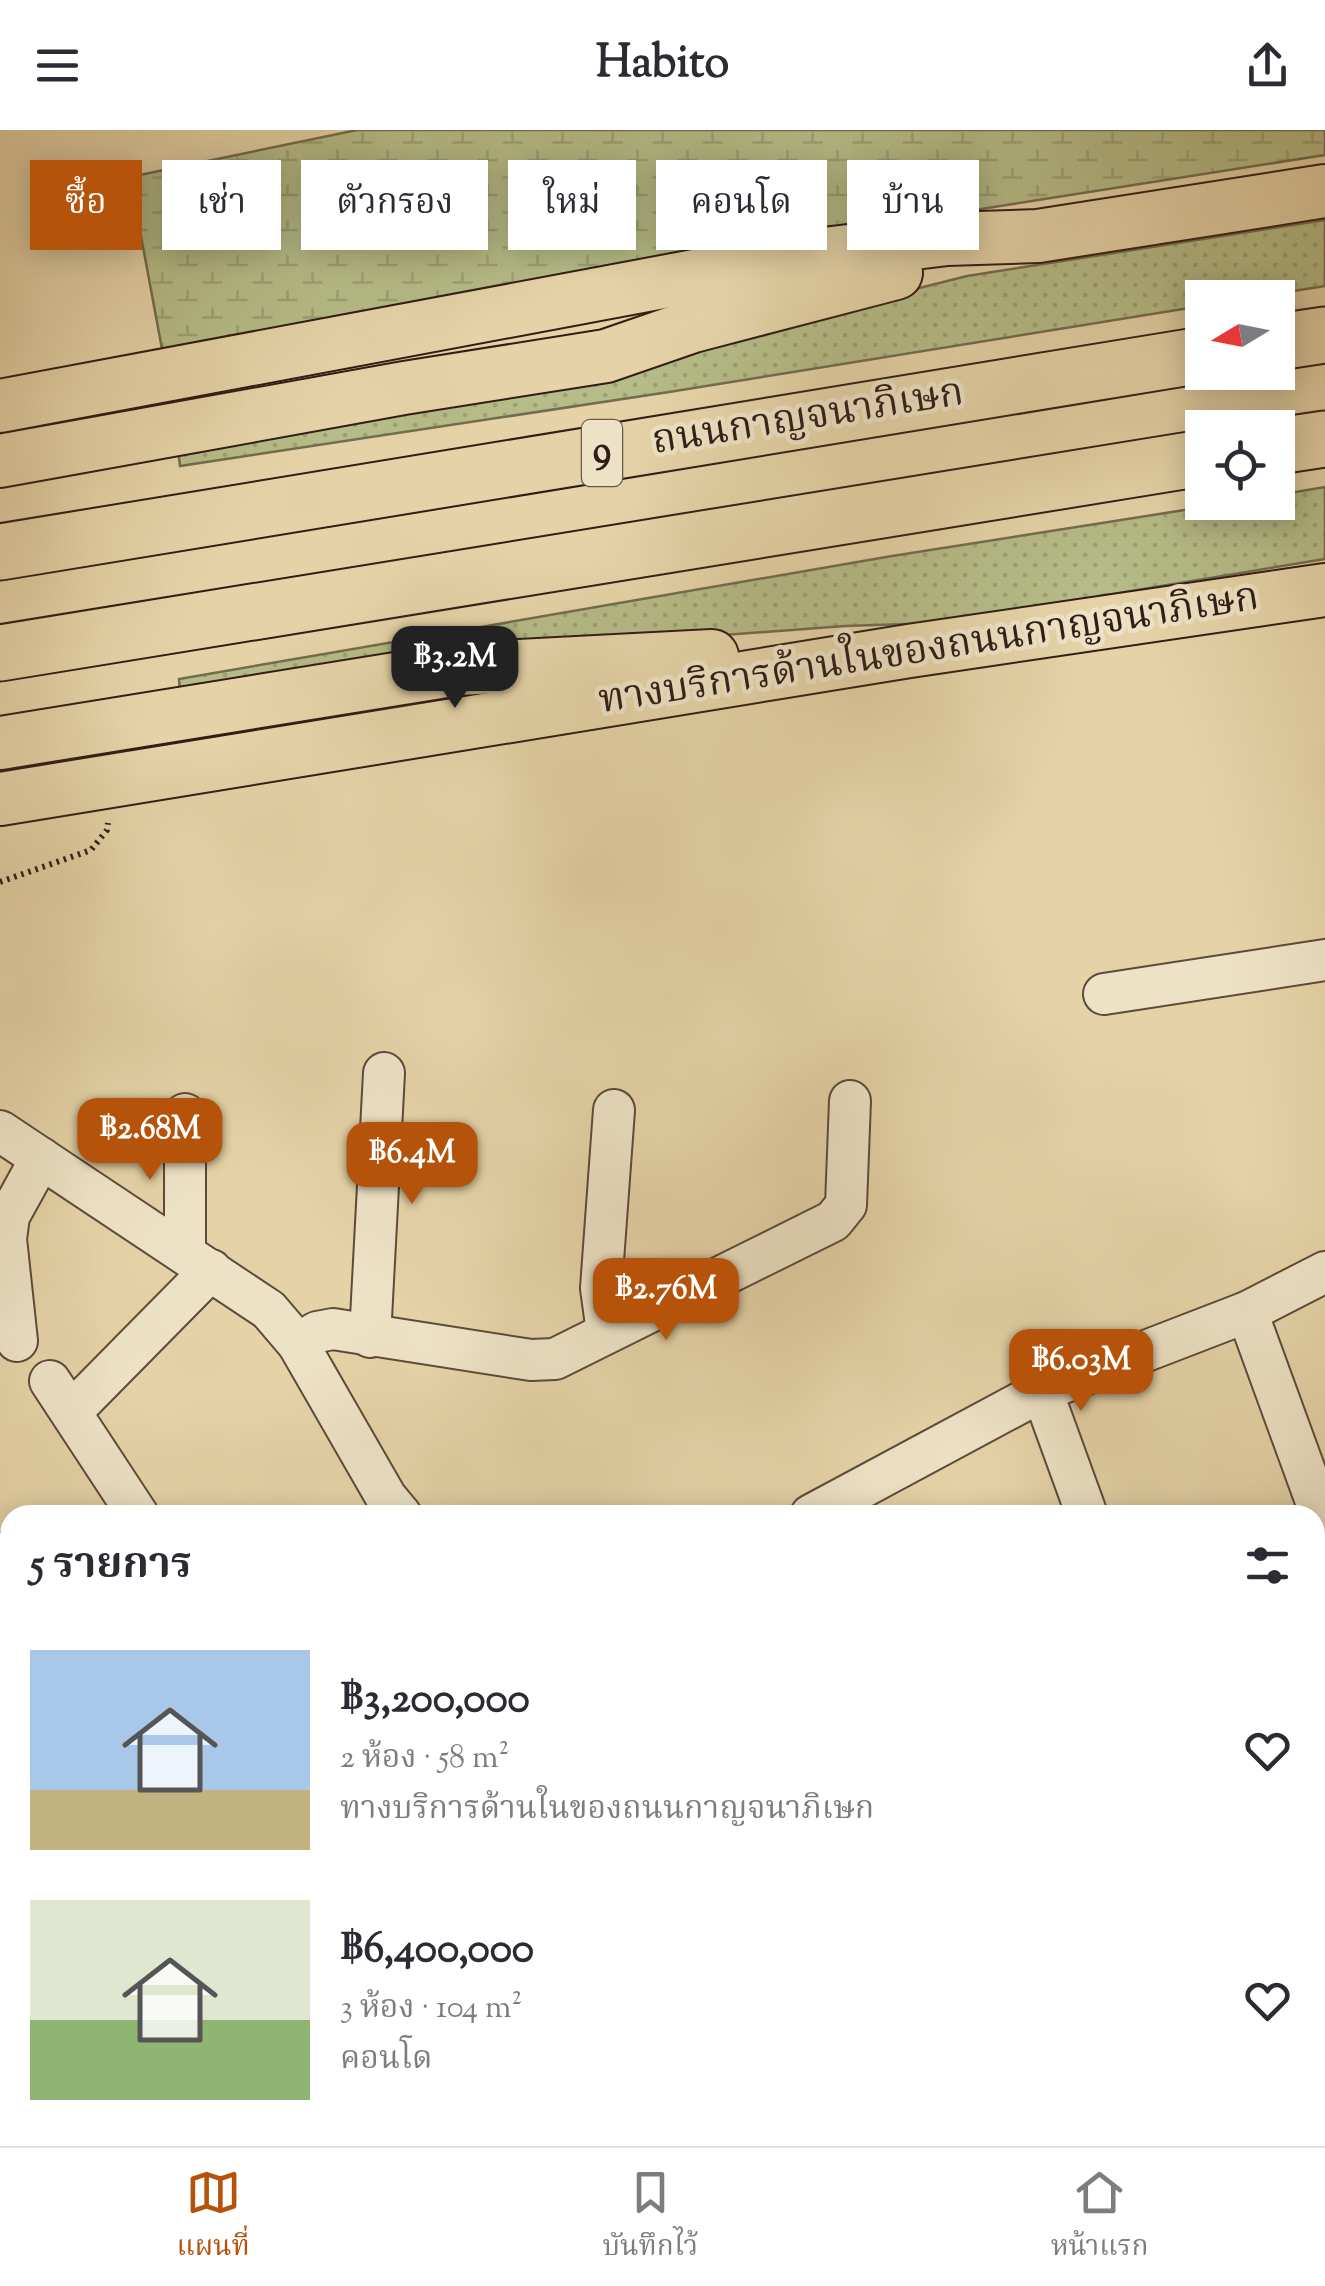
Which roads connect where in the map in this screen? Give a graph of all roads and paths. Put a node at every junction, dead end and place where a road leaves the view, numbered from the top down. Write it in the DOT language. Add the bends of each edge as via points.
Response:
graph roads {
  1 [pos="1325,191"];
  2 [pos="1038,236"];
  3 [pos="592,294"];
  4 [pos="1325,334"];
  5 [pos="1295,339"];
  6 [pos="606,356"];
  7 [pos="1185,357"];
  8 [pos="0,406"];
  9 [pos="1325,438"];
  10 [pos="1295,443"];
  11 [pos="0,461"];
  12 [pos="1185,461"];
  13 [pos="0,551"];
  14 [pos="1325,590"];
  15 [pos="909,651"];
  16 [pos="3,653"];
  17 [pos="0,742"];
  18 [pos="114,779"];
  19 [pos="0,799"];
  20 [pos="0,882"];
  21 [pos="1325,960"];
  22 [pos="1104,994"];
  23 [pos="384,1073"];
  24 [pos="850,1101"];
  25 [pos="614,1110"];
  26 [pos="185,1114"];
  27 [pos="0,1131"];
  28 [pos="41,1158"];
  29 [pos="198,1262"];
  30 [pos="1325,1272"];
  31 [pos="1247,1312"];
  32 [pos="607,1332"];
  33 [pos="370,1337"];
  34 [pos="18,1342"];
  35 [pos="298,1344"];
  36 [pos="1042,1391"];
  37 [pos="131,1505"];
  38 [pos="393,1505"];
  39 [pos="839,1505"];
  40 [pos="1084,1505"];
  41 [pos="1317,1505"];
  1 -- 2 [label="main road"];
  2 -- 3 [label="main road" via="791,258"];
  2 -- 6 [label="main road" via="693,326"];
  3 -- 6 [label="main road" via="626,308 632,328 628,342"];
  3 -- 8 [label="main road"];
  4 -- 5 [label="highway"];
  6 -- 11 [label="main road"];
  7 -- 13 [label="highway, ถนนกาญจนาภิเษก / 9"];
  9 -- 10 [label="highway"];
  12 -- 16 [label="highway"];
  14 -- 15 [label="main road, ทางบริการด้านในของถนนกาญจนาภิเษก"];
  15 -- 17 [label="main road" via="458,669"];
  15 -- 18 [label="main road, ทางบริการด้านในของถนนกาญจนาภิเษก"];
  18 -- 19 [label="main road, ทางบริการด้านในของถนนกาญจนาภิเษก"];
  18 -- 20 [label="path" via="107,830 91,850"];
  21 -- 22 [label="street"];
  23 -- 33 [label="street"];
  24 -- 32 [label="street" via="846,1205 833,1221"];
  25 -- 32 [label="street" via="601,1288"];
  26 -- 29 [label="street"];
  27 -- 28 [label="street"];
  28 -- 29 [label="street"];
  28 -- 34 [label="street" via="8,1216"];
  29 -- 35 [label="street" via="269,1310"];
  29 -- 37 [label="street" via="60,1396"];
  30 -- 31 [label="street"];
  31 -- 36 [label="street"];
  31 -- 41 [label="street"];
  32 -- 33 [label="street" via="554,1359 532,1360"];
  33 -- 35 [label="street" via="333,1329"];
  35 -- 38 [label="street"];
  36 -- 39 [label="street"];
  36 -- 40 [label="street"];
}
